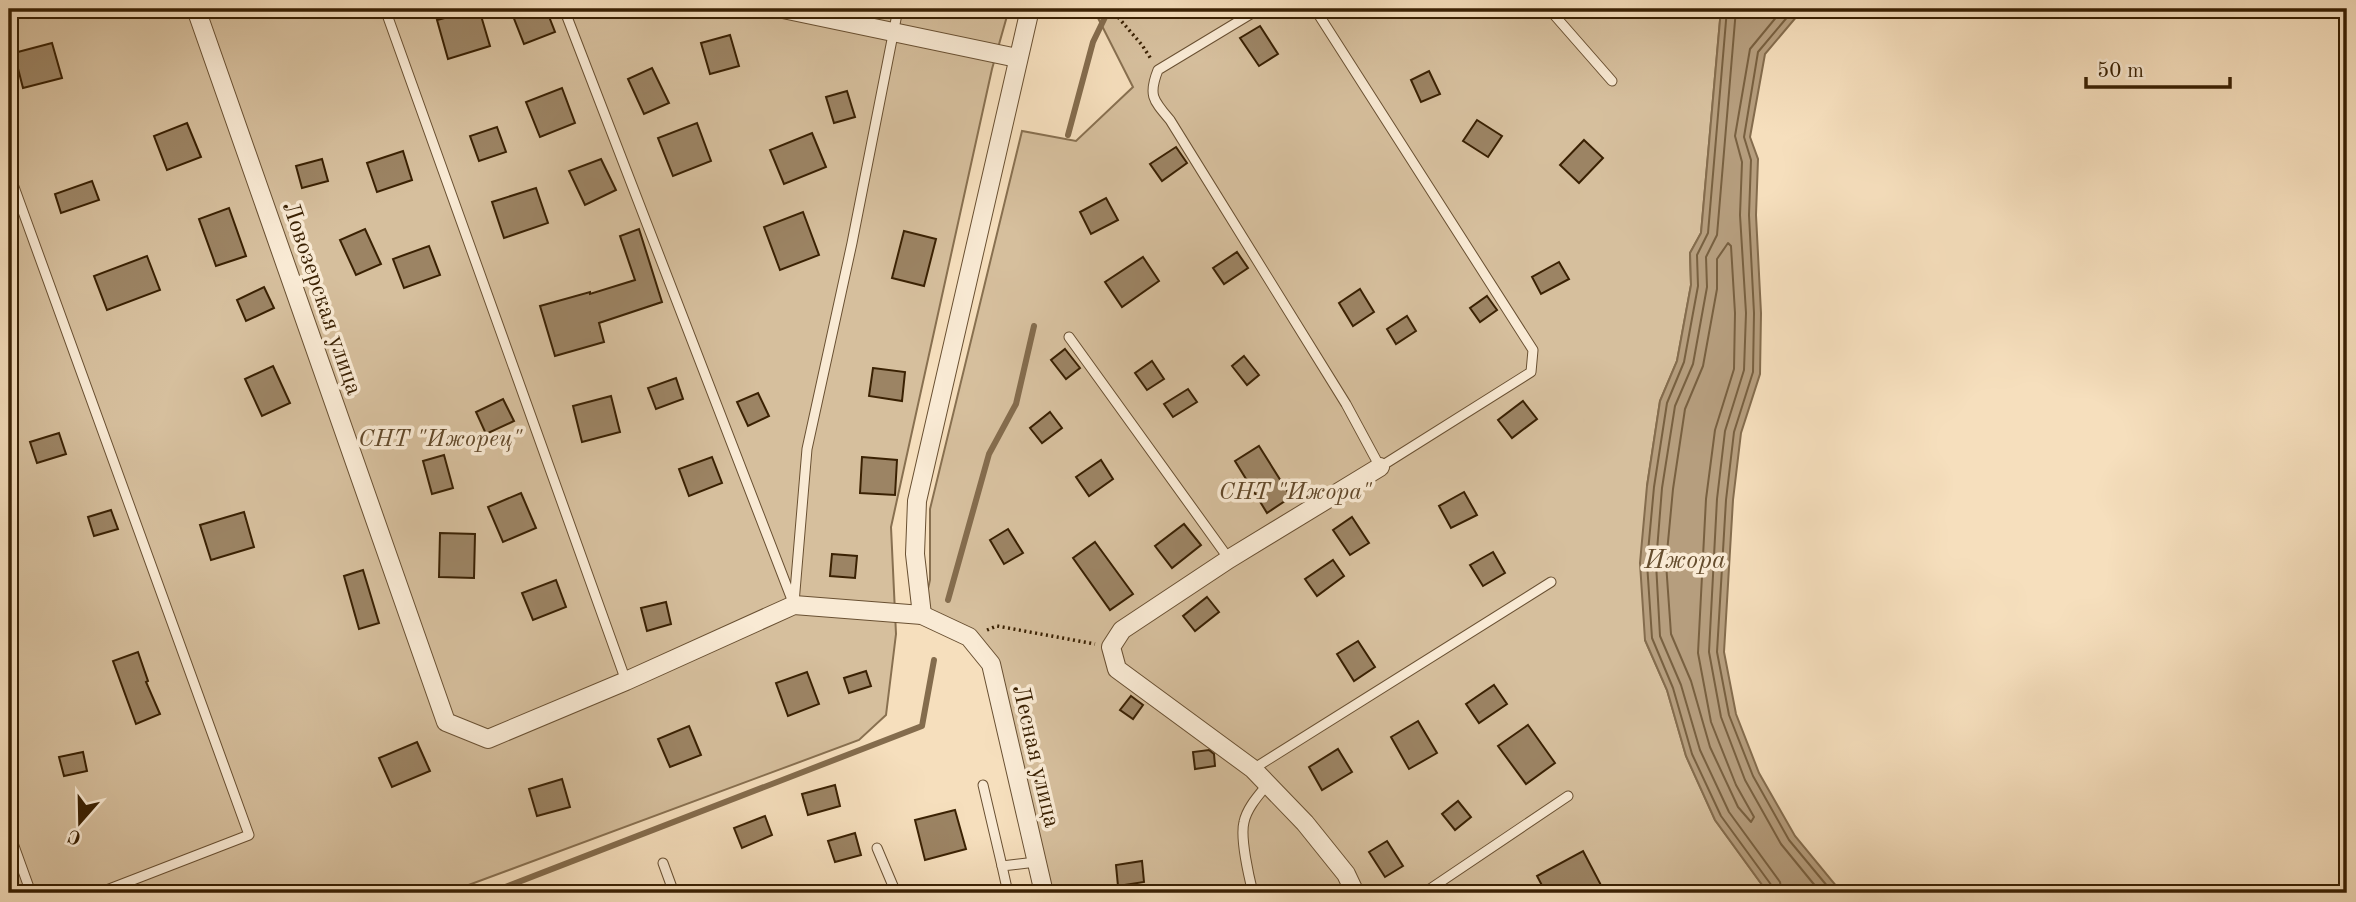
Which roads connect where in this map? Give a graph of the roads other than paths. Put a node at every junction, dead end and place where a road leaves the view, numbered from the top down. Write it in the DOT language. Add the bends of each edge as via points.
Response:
graph roads {
  1 [pos="196,9"];
  2 [pos="385,9"];
  3 [pos="564,9"];
  4 [pos="783,9"];
  5 [pos="898,9"];
  6 [pos="1030,9"];
  7 [pos="1259,9"];
  8 [pos="1315,9"];
  9 [pos="1549,9"];
  10 [pos="894,32"];
  11 [pos="1017,58"];
  12 [pos="1612,81"];
  13 [pos="9,173"];
  14 [pos="1069,337"];
  15 [pos="1380,467"];
  16 [pos="1229,559"];
  17 [pos="1551,582"];
  18 [pos="794,605"];
  19 [pos="922,615"];
  20 [pos="626,681"];
  21 [pos="1253,769"];
  22 [pos="983,785"];
  23 [pos="1267,785"];
  24 [pos="1568,796"];
  25 [pos="9,832"];
  26 [pos="877,848"];
  27 [pos="1037,862"];
  28 [pos="663,863"];
  29 [pos="1002,866"];
  30 [pos="31,893"];
  31 [pos="99,893"];
  32 [pos="674,893"];
  33 [pos="896,893"];
  34 [pos="1008,893"];
  35 [pos="1044,893"];
  36 [pos="1253,893"];
  37 [pos="1355,893"];
  38 [pos="1424,893"];
  1 -- 20 [label="street, Ловозерская улица" via="446,722 488,739"];
  2 -- 20 [label="lane"];
  3 -- 18 [label="lane"];
  4 -- 10 [label="street"];
  5 -- 10 [label="lane"];
  6 -- 11 [label="street"];
  7 -- 15 [label="lane" via="1158,70 1154,101 1346,404"];
  8 -- 15 [label="lane" via="1533,350 1531,372"];
  9 -- 12 [label="lane"];
  10 -- 11 [label="street"];
  10 -- 18 [label="lane" via="807,449"];
  11 -- 19 [label="street" via="917,501 915,554"];
  13 -- 31 [label="lane" via="248,835"];
  14 -- 16 [label="lane"];
  15 -- 16 [label="street"];
  16 -- 21 [label="street" via="1122,630 1111,647 1117,669"];
  17 -- 21 [label="lane"];
  18 -- 19 [label="street"];
  18 -- 20 [label="street"];
  19 -- 27 [label="street, Лесная улица" via="969,637 991,664"];
  21 -- 23 [label="street"];
  22 -- 29 [label="lane"];
  23 -- 36 [label="lane" via="1243,823"];
  23 -- 37 [label="street" via="1305,823 1346,874"];
  24 -- 38 [label="lane"];
  25 -- 30 [label="lane"];
  26 -- 33 [label="lane"];
  27 -- 29 [label="lane"];
  27 -- 35 [label="street, Лесная улица"];
  28 -- 32 [label="lane"];
  29 -- 34 [label="lane"];
}
